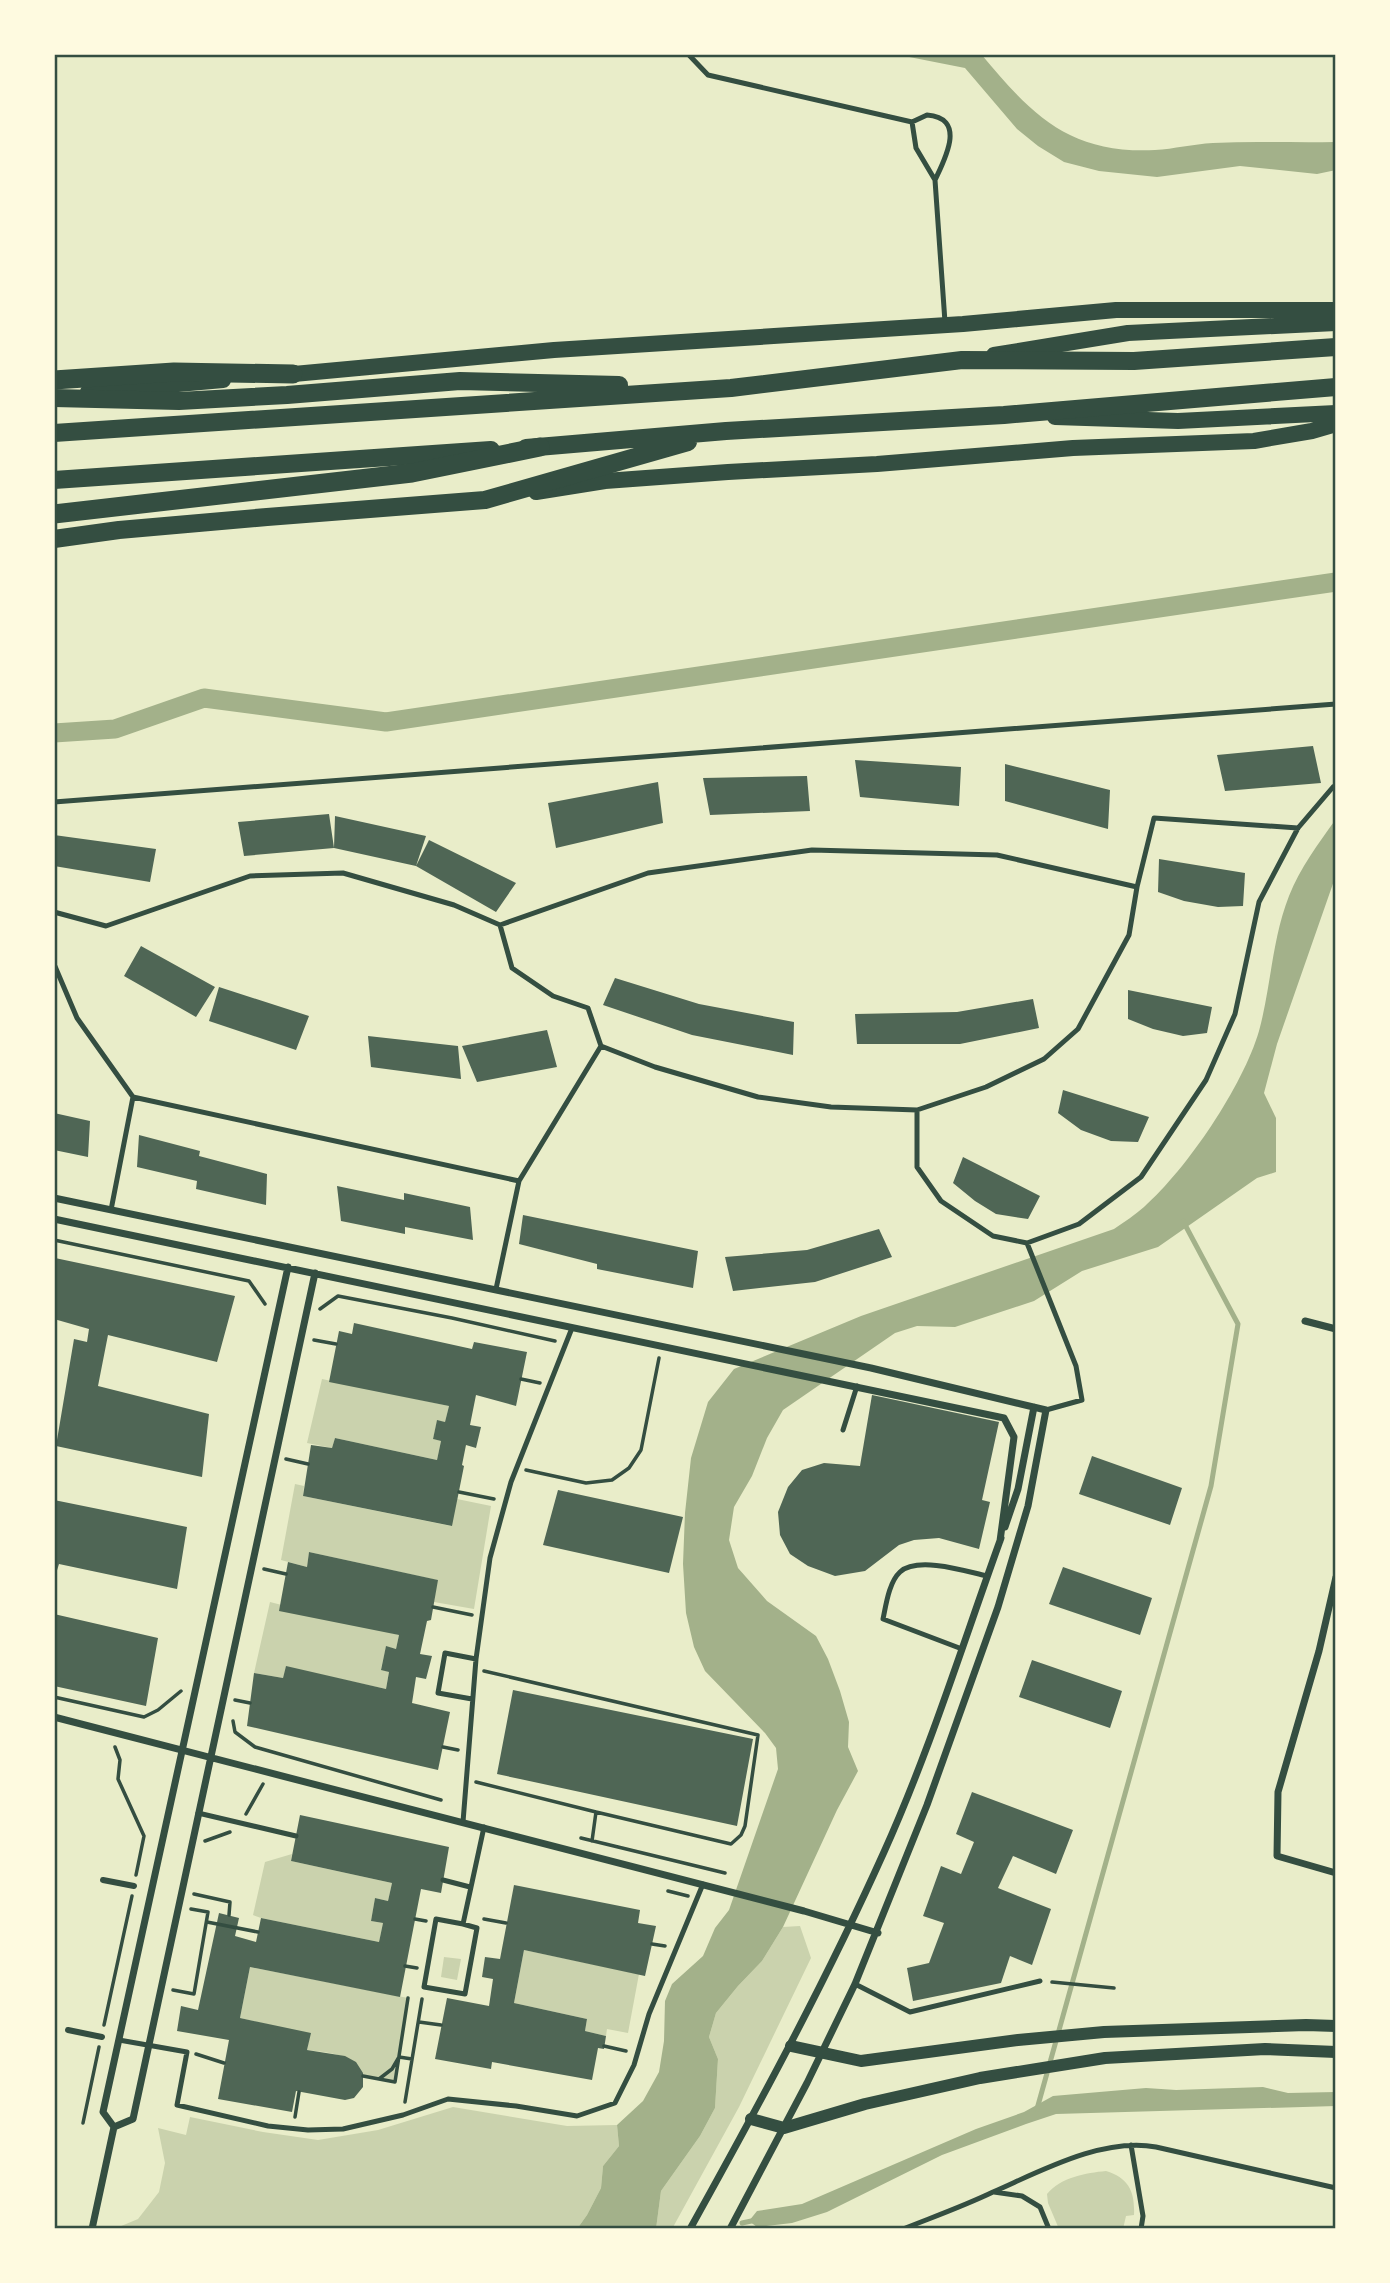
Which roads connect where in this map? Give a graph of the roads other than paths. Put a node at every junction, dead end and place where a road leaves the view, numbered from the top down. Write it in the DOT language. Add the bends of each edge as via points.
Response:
graph roads {
  1 [pos="688,54"];
  2 [pos="912,122"];
  3 [pos="935,180"];
  4 [pos="1336,310"];
  5 [pos="1336,323"];
  6 [pos="946,325"];
  7 [pos="1336,347"];
  8 [pos="962,360"];
  9 [pos="293,374"];
  10 [pos="54,380"];
  11 [pos="1336,387"];
  12 [pos="731,388"];
  13 [pos="54,397"];
  14 [pos="1336,412"];
  15 [pos="1004,415"];
  16 [pos="1336,424"];
  17 [pos="726,431"];
  18 [pos="54,433"];
  19 [pos="540,447"];
  20 [pos="54,480"];
  21 [pos="485,500"];
  22 [pos="54,514"];
  23 [pos="54,539"];
  24 [pos="1336,704"];
  25 [pos="1334,787"];
  26 [pos="54,802"];
  27 [pos="1298,828"];
  28 [pos="1137,887"];
  29 [pos="54,912"];
  30 [pos="500,925"];
  31 [pos="54,964"];
  32 [pos="601,1046"];
  33 [pos="133,1097"];
  34 [pos="917,1110"];
  35 [pos="519,1181"];
  36 [pos="54,1198"];
  37 [pos="111,1210"];
  38 [pos="54,1219"];
  39 [pos="1027,1243"];
  40 [pos="288,1267"];
  41 [pos="315,1273"];
  42 [pos="496,1289"];
  43 [pos="1305,1321"];
  44 [pos="572,1328"];
  45 [pos="1336,1329"];
  46 [pos="857,1386"];
  47 [pos="1034,1407"];
  48 [pos="1046,1410"];
  49 [pos="843,1430"];
  50 [pos="1000,1541"];
  51 [pos="987,1576"];
  52 [pos="1336,1577"];
  53 [pos="962,1649"];
  54 [pos="476,1659"];
  55 [pos="472,1699"];
  56 [pos="55,1720"];
  57 [pos="183,1749"];
  58 [pos="210,1756"];
  59 [pos="198,1813"];
  60 [pos="463,1822"];
  61 [pos="484,1827"];
  62 [pos="296,1836"];
  63 [pos="1336,1873"];
  64 [pos="103,1880"];
  65 [pos="443,1880"];
  66 [pos="703,1884"];
  67 [pos="134,1886"];
  68 [pos="470,1887"];
  69 [pos="463,1924"];
  70 [pos="850,1924"];
  71 [pos="877,1933"];
  72 [pos="1040,1981"];
  73 [pos="855,1984"];
  74 [pos="1336,2026"];
  75 [pos="68,2030"];
  76 [pos="102,2037"];
  77 [pos="119,2040"];
  78 [pos="149,2045"];
  79 [pos="791,2046"];
  80 [pos="822,2052"];
  81 [pos="1336,2052"];
  82 [pos="751,2119"];
  83 [pos="114,2127"];
  84 [pos="784,2128"];
  85 [pos="1131,2145"];
  86 [pos="1336,2188"];
  87 [pos="994,2192"];
  88 [pos="92,2229"];
  89 [pos="690,2229"];
  90 [pos="730,2229"];
  91 [pos="904,2229"];
  92 [pos="1049,2229"];
  93 [pos="1141,2229"];
  1 -- 2 [label="lane" via="709,75"];
  2 -- 3 [label="lane" via="916,148"];
  2 -- 3 [label="lane" via="927,114 949,126 951,137"];
  3 -- 6 [label="lane"];
  4 -- 6 [label="main road" via="1116,310"];
  5 -- 8 [label="main road" via="1128,333"];
  6 -- 9 [label="main road" via="593,347"];
  7 -- 8 [label="highway" via="1134,361"];
  8 -- 12 [label="highway"];
  9 -- 10 [label="highway" via="174,372"];
  9 -- 13 [label="main road"];
  11 -- 15 [label="highway"];
  12 -- 13 [label="highway" via="460,381 179,401"];
  12 -- 18 [label="highway"];
  14 -- 15 [label="main road" via="1178,421"];
  15 -- 17 [label="highway"];
  16 -- 21 [label="main road" via="1254,441 1073,448 605,481"];
  17 -- 19 [label="highway"];
  17 -- 21 [label="highway"];
  19 -- 20 [label="highway"];
  19 -- 22 [label="highway" via="412,473"];
  21 -- 23 [label="highway"];
  24 -- 26 [label="lane"];
  25 -- 27 [label="lane"];
  27 -- 28 [label="lane" via="1154,818"];
  27 -- 39 [label="lane" via="1259,902 1235,1014 1206,1080 1141,1177 1079,1224"];
  28 -- 30 [label="lane" via="997,855 812,850 648,873"];
  28 -- 34 [label="lane" via="1129,935 1078,1029 1044,1059 986,1087"];
  29 -- 30 [label="lane" via="106,926 250,876 343,873 454,905"];
  30 -- 32 [label="lane" via="512,968 554,996 588,1008"];
  31 -- 33 [label="lane" via="77,1018"];
  32 -- 34 [label="lane" via="758,1097 831,1107"];
  32 -- 35 [label="lane"];
  33 -- 35 [label="lane"];
  33 -- 37 [label="lane"];
  34 -- 39 [label="lane" via="917,1167 941,1202 993,1236"];
  35 -- 42 [label="lane"];
  36 -- 37 [label="street"];
  37 -- 42 [label="street"];
  38 -- 40 [label="street"];
  39 -- 48 [label="lane" via="1076,1366 1083,1400"];
  40 -- 41 [label="street"];
  40 -- 57 [label="street"];
  41 -- 44 [label="street"];
  41 -- 58 [label="street"];
  42 -- 47 [label="street"];
  43 -- 45 [label="street"];
  44 -- 46 [label="street"];
  44 -- 54 [label="lane" via="506,1501 490,1558"];
  46 -- 49 [label="lane"];
  46 -- 50 [label="street" via="1004,1418 1014,1437"];
  47 -- 48 [label="street"];
  47 -- 50 [label="street" via="1018,1489"];
  48 -- 71 [label="street" via="1028,1506 998,1607"];
  50 -- 51 [label="street"];
  51 -- 53 [label="street"];
  51 -- 53 [label="lane" via="916,1564 900,1572 890,1592 883,1619"];
  52 -- 63 [label="street" via="1278,1793 1277,1856"];
  53 -- 70 [label="street" via="903,1806"];
  54 -- 55 [label="lane"];
  54 -- 55 [label="lane" via="445,1653 438,1693"];
  55 -- 60 [label="lane"];
  56 -- 57 [label="street"];
  57 -- 58 [label="street"];
  57 -- 77 [label="street"];
  58 -- 59 [label="street"];
  58 -- 60 [label="street"];
  59 -- 62 [label="lane"];
  59 -- 78 [label="street"];
  60 -- 61 [label="street"];
  61 -- 66 [label="street"];
  61 -- 68 [label="lane"];
  64 -- 67 [label="street"];
  65 -- 68 [label="lane"];
  66 -- 70 [label="street"];
  66 -- 78 [label="lane" via="649,2014 635,2065 615,2103 578,2116 449,2099 343,2129 268,2126 177,2105 187,2052"];
  68 -- 69 [label="lane"];
  69 -- 69 [label="lane" via="436,1920 424,1987 464,1994 477,1928"];
  70 -- 71 [label="street"];
  70 -- 79 [label="street"];
  71 -- 73 [label="street"];
  72 -- 73 [label="lane" via="910,2012"];
  73 -- 80 [label="street"];
  74 -- 80 [label="street" via="1104,2032 861,2061"];
  75 -- 76 [label="street"];
  77 -- 78 [label="lane"];
  77 -- 83 [label="street" via="103,2112"];
  78 -- 83 [label="street" via="133,2119"];
  79 -- 80 [label="street"];
  79 -- 82 [label="street"];
  80 -- 84 [label="street"];
  81 -- 84 [label="street" via="1265,2049 1105,2058 1015,2071 865,2104"];
  82 -- 84 [label="street"];
  82 -- 89 [label="street"];
  83 -- 88 [label="street"];
  84 -- 90 [label="street"];
  85 -- 86 [label="lane"];
  85 -- 87 [label="lane" via="1067,2161"];
  85 -- 93 [label="lane" via="1143,2216"];
  87 -- 91 [label="lane"];
  87 -- 92 [label="lane" via="1022,2196 1040,2207"];
}
